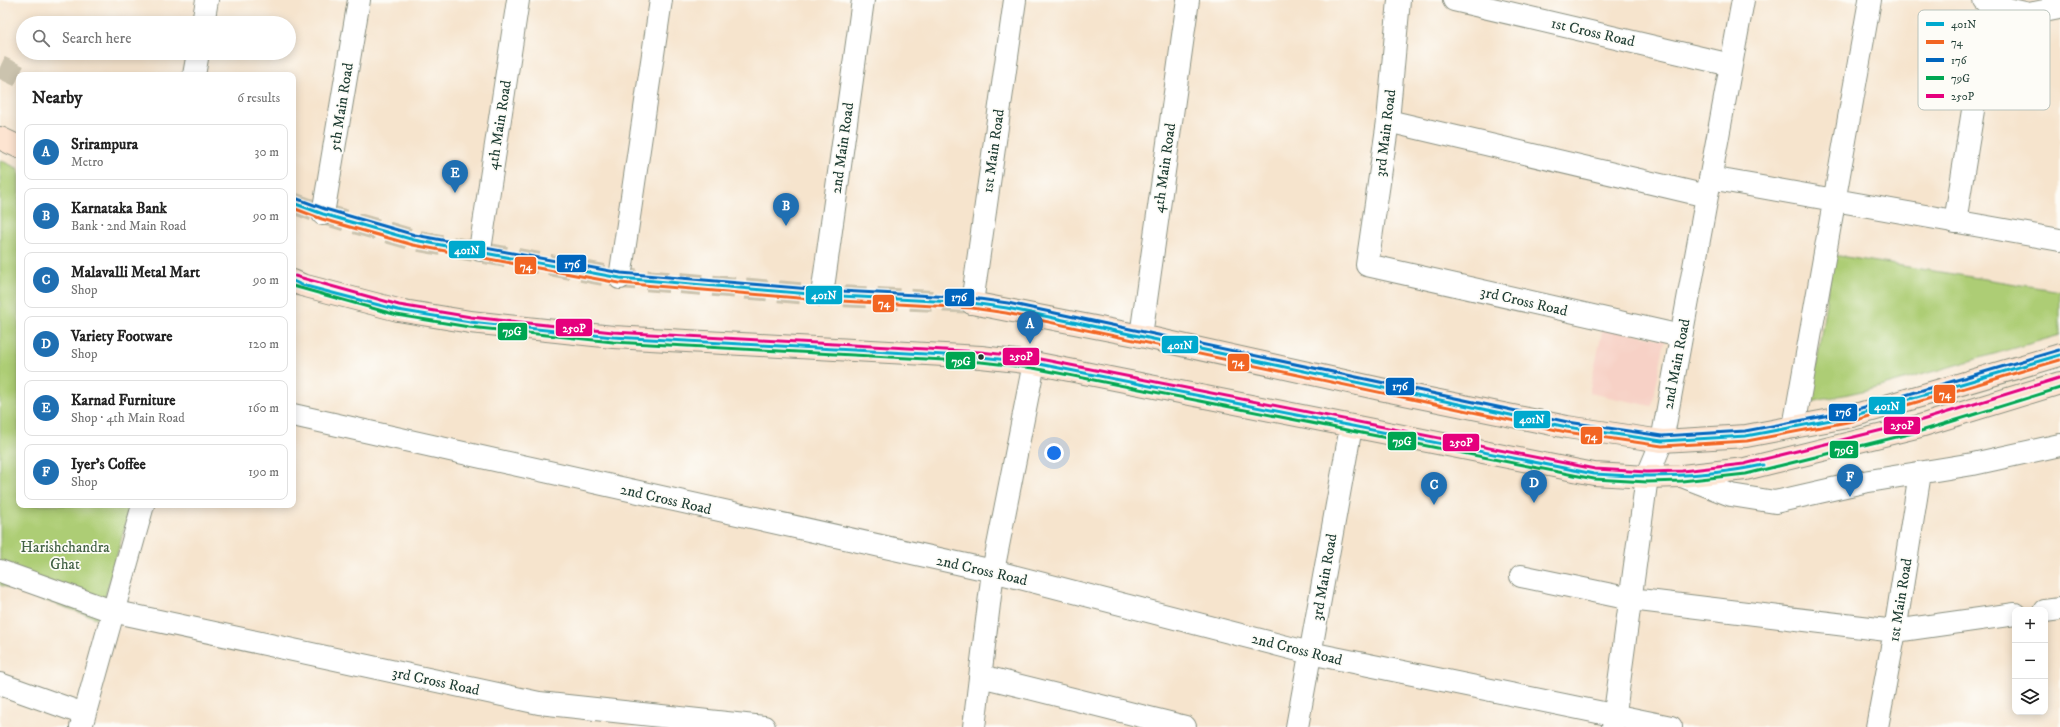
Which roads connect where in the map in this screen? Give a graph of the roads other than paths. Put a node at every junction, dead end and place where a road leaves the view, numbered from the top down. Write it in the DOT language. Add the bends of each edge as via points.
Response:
graph roads {
  1 [pos="207,0"];
  2 [pos="359,0"];
  3 [pos="518,0"];
  4 [pos="661,0"];
  5 [pos="863,0"];
  6 [pos="1015,0"];
  7 [pos="1188,0"];
  8 [pos="1399,0"];
  9 [pos="1454,0"];
  10 [pos="1744,0"];
  11 [pos="1870,0"];
  12 [pos="1987,3"];
  13 [pos="2057,5"];
  14 [pos="2014,10"];
  15 [pos="2041,10"];
  16 [pos="204,16"];
  17 [pos="197,60"];
  18 [pos="1731,65"];
  19 [pos="195,72"];
  20 [pos="1971,110"];
  21 [pos="1388,121"];
  22 [pos="0,138"];
  23 [pos="16,146"];
  24 [pos="1709,187"];
  25 [pos="1833,201"];
  26 [pos="323,214"];
  27 [pos="1955,222"];
  28 [pos="2060,240"];
  29 [pos="480,250"];
  30 [pos="1367,266"];
  31 [pos="620,278"];
  32 [pos="296,282"];
  33 [pos="822,295"];
  34 [pos="972,303"];
  35 [pos="1141,336"];
  36 [pos="1682,336"];
  37 [pos="2060,355"];
  38 [pos="1034,363"];
  39 [pos="2060,383"];
  40 [pos="296,416"];
  41 [pos="1351,427"];
  42 [pos="1794,427"];
  43 [pos="1662,441"];
  44 [pos="2060,445"];
  45 [pos="1920,473"];
  46 [pos="1682,476"];
  47 [pos="1647,477"];
  48 [pos="142,508"];
  49 [pos="0,571"];
  50 [pos="993,571"];
  51 [pos="1521,576"];
  52 [pos="1631,600"];
  53 [pos="2060,609"];
  54 [pos="112,611"];
  55 [pos="2048,611"];
  56 [pos="2012,614"];
  57 [pos="1896,631"];
  58 [pos="1310,654"];
  59 [pos="981,676"];
  60 [pos="0,684"];
  61 [pos="83,720"];
  62 [pos="1614,722"];
  63 [pos="764,727"];
  64 [pos="974,727"];
  65 [pos="1185,727"];
  66 [pos="1297,727"];
  67 [pos="1671,727"];
  68 [pos="1877,727"];
  1 -- 16 [label="street"];
  2 -- 26 [label="street, 5th Main Road"];
  3 -- 29 [label="street, 4th Main Road"];
  4 -- 31 [label="street"];
  5 -- 33 [label="street, 2nd Main Road"];
  6 -- 34 [label="street, 1st Main Road"];
  7 -- 35 [label="street, 4th Main Road"];
  8 -- 21 [label="street, 3rd Main Road"];
  9 -- 18 [label="street, 1st Cross Road"];
  10 -- 18 [label="street, 2nd Main Road"];
  11 -- 25 [label="street"];
  12 -- 14 [label="street"];
  13 -- 15 [label="street"];
  17 -- 19 [label="street"];
  18 -- 24 [label="street, 2nd Main Road"];
  20 -- 27 [label="street"];
  21 -- 24 [label="street"];
  21 -- 30 [label="street, 3rd Main Road"];
  22 -- 23 [label="main road"];
  24 -- 25 [label="street"];
  24 -- 36 [label="street, 2nd Main Road"];
  25 -- 27 [label="street"];
  25 -- 42 [label="street"];
  27 -- 28 [label="street"];
  30 -- 36 [label="street, 3rd Cross Road"];
  32 -- 38 [label="main road" via="398,310 470,322 613,337 981,357"];
  34 -- 35 [label="main road"];
  35 -- 43 [label="main road" via="1559,426"];
  36 -- 43 [label="street, 2nd Main Road"];
  37 -- 42 [label="main road" via="1852,416"];
  38 -- 41 [label="main road"];
  38 -- 50 [label="street"];
  39 -- 46 [label="main road" via="1920,426 1745,469"];
  40 -- 50 [label="street, 2nd Cross Road"];
  41 -- 47 [label="main road" via="1594,474"];
  41 -- 58 [label="street, 3rd Main Road"];
  42 -- 43 [label="main road" via="1746,436"];
  43 -- 47 [label="street, 2nd Main Road"];
  44 -- 45 [label="street"];
  45 -- 46 [label="street" via="1863,482 1775,502 1731,495"];
  45 -- 57 [label="street, 1st Main Road"];
  46 -- 47 [label="main road"];
  47 -- 52 [label="street, 2nd Main Road"];
  48 -- 54 [label="street"];
  49 -- 54 [label="street, 3rd Cross Road"];
  50 -- 58 [label="street, 2nd Cross Road"];
  50 -- 59 [label="street"];
  51 -- 52 [label="street"];
  52 -- 57 [label="street"];
  52 -- 62 [label="street, 2nd Main Road"];
  53 -- 55 [label="street"];
  54 -- 61 [label="street"];
  54 -- 63 [label="street, 3rd Cross Road" via="539,703"];
  56 -- 57 [label="street"];
  57 -- 68 [label="street, 1st Main Road"];
  58 -- 62 [label="street, 2nd Cross Road"];
  58 -- 66 [label="street, 3rd Main Road"];
  59 -- 64 [label="street"];
  59 -- 65 [label="street"];
  60 -- 61 [label="street"];
  62 -- 67 [label="street, 2nd Cross Road"];
}
